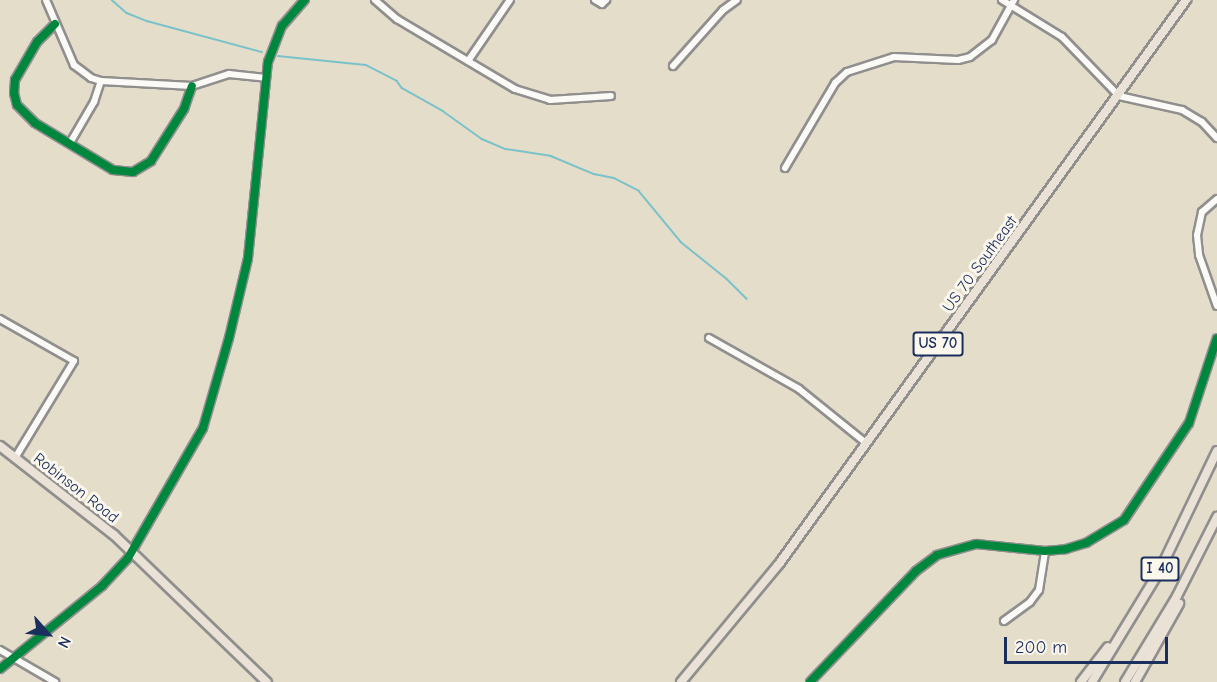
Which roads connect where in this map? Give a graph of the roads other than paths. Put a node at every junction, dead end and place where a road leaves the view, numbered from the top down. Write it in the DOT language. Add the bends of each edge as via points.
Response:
graph roads {
  1 [pos="46,0"];
  2 [pos="305,0"];
  3 [pos="375,0"];
  4 [pos="510,0"];
  5 [pos="595,0"];
  6 [pos="606,0"];
  7 [pos="736,0"];
  8 [pos="1002,0"];
  9 [pos="1186,0"];
  10 [pos="1013,3"];
  11 [pos="55,24"];
  12 [pos="468,61"];
  13 [pos="673,66"];
  14 [pos="266,78"];
  15 [pos="101,81"];
  16 [pos="192,86"];
  17 [pos="611,96"];
  18 [pos="1119,96"];
  19 [pos="1217,138"];
  20 [pos="70,143"];
  21 [pos="785,168"];
  22 [pos="1217,199"];
  23 [pos="1217,306"];
  24 [pos="0,319"];
  25 [pos="709,338"];
  26 [pos="1217,338"];
  27 [pos="866,443"];
  28 [pos="0,446"];
  29 [pos="1217,451"];
  30 [pos="15,458"];
  31 [pos="1217,517"];
  32 [pos="1217,527"];
  33 [pos="1045,551"];
  34 [pos="132,553"];
  35 [pos="1159,572"];
  36 [pos="1004,621"];
  37 [pos="0,650"];
  38 [pos="13,658"];
  39 [pos="0,669"];
  40 [pos="55,682"];
  41 [pos="267,682"];
  42 [pos="681,682"];
  43 [pos="810,682"];
  44 [pos="1081,682"];
  45 [pos="1092,682"];
  46 [pos="1125,682"];
  47 [pos="1135,682"];
  1 -- 11 [label="street"];
  2 -- 14 [label="street" via="282,26"];
  3 -- 12 [label="street" via="397,19"];
  4 -- 12 [label="street"];
  5 -- 6 [label="street" via="602,4"];
  7 -- 13 [label="street"];
  8 -- 10 [label="street"];
  9 -- 18 [label="main road, US 70 Southeast / US 70"];
  10 -- 18 [label="street" via="1062,38"];
  10 -- 21 [label="street" via="992,40 970,57 894,57 847,72 835,83"];
  11 -- 15 [label="street" via="74,66"];
  11 -- 20 [label="street" via="25,60 15,80 14,93 23,113"];
  12 -- 17 [label="street" via="536,97 550,100"];
  14 -- 16 [label="street" via="230,74"];
  14 -- 34 [label="street" via="248,258 210,408 192,450"];
  15 -- 16 [label="street"];
  15 -- 20 [label="street" via="94,102"];
  16 -- 20 [label="street" via="184,109 158,153 144,167 133,172 113,171"];
  18 -- 19 [label="street" via="1182,110 1202,122"];
  18 -- 27 [label="main road, US 70 Southeast / US 70"];
  22 -- 23 [label="street" via="1202,212 1197,235 1199,255"];
  24 -- 30 [label="street" via="74,361"];
  25 -- 27 [label="street" via="799,389"];
  26 -- 33 [label="street" via="1189,423 1129,515 1078,546"];
  27 -- 42 [label="main road, US 70 Southeast / US 70" via="765,582"];
  28 -- 30 [label="main road, Robinson Road"];
  29 -- 35 [label="highway, I 40"];
  30 -- 34 [label="main road, Robinson Road"];
  31 -- 46 [label="highway, I 40" via="1172,604"];
  32 -- 47 [label="highway"];
  33 -- 36 [label="street" via="1039,590 1030,602"];
  33 -- 43 [label="street" via="975,544 937,555 916,571"];
  34 -- 38 [label="street" via="102,586"];
  34 -- 41 [label="main road, Robinson Road"];
  35 -- 44 [label="highway"];
  35 -- 45 [label="highway, I 40"];
  37 -- 38 [label="street"];
  38 -- 39 [label="street"];
  38 -- 40 [label="street"];
}
